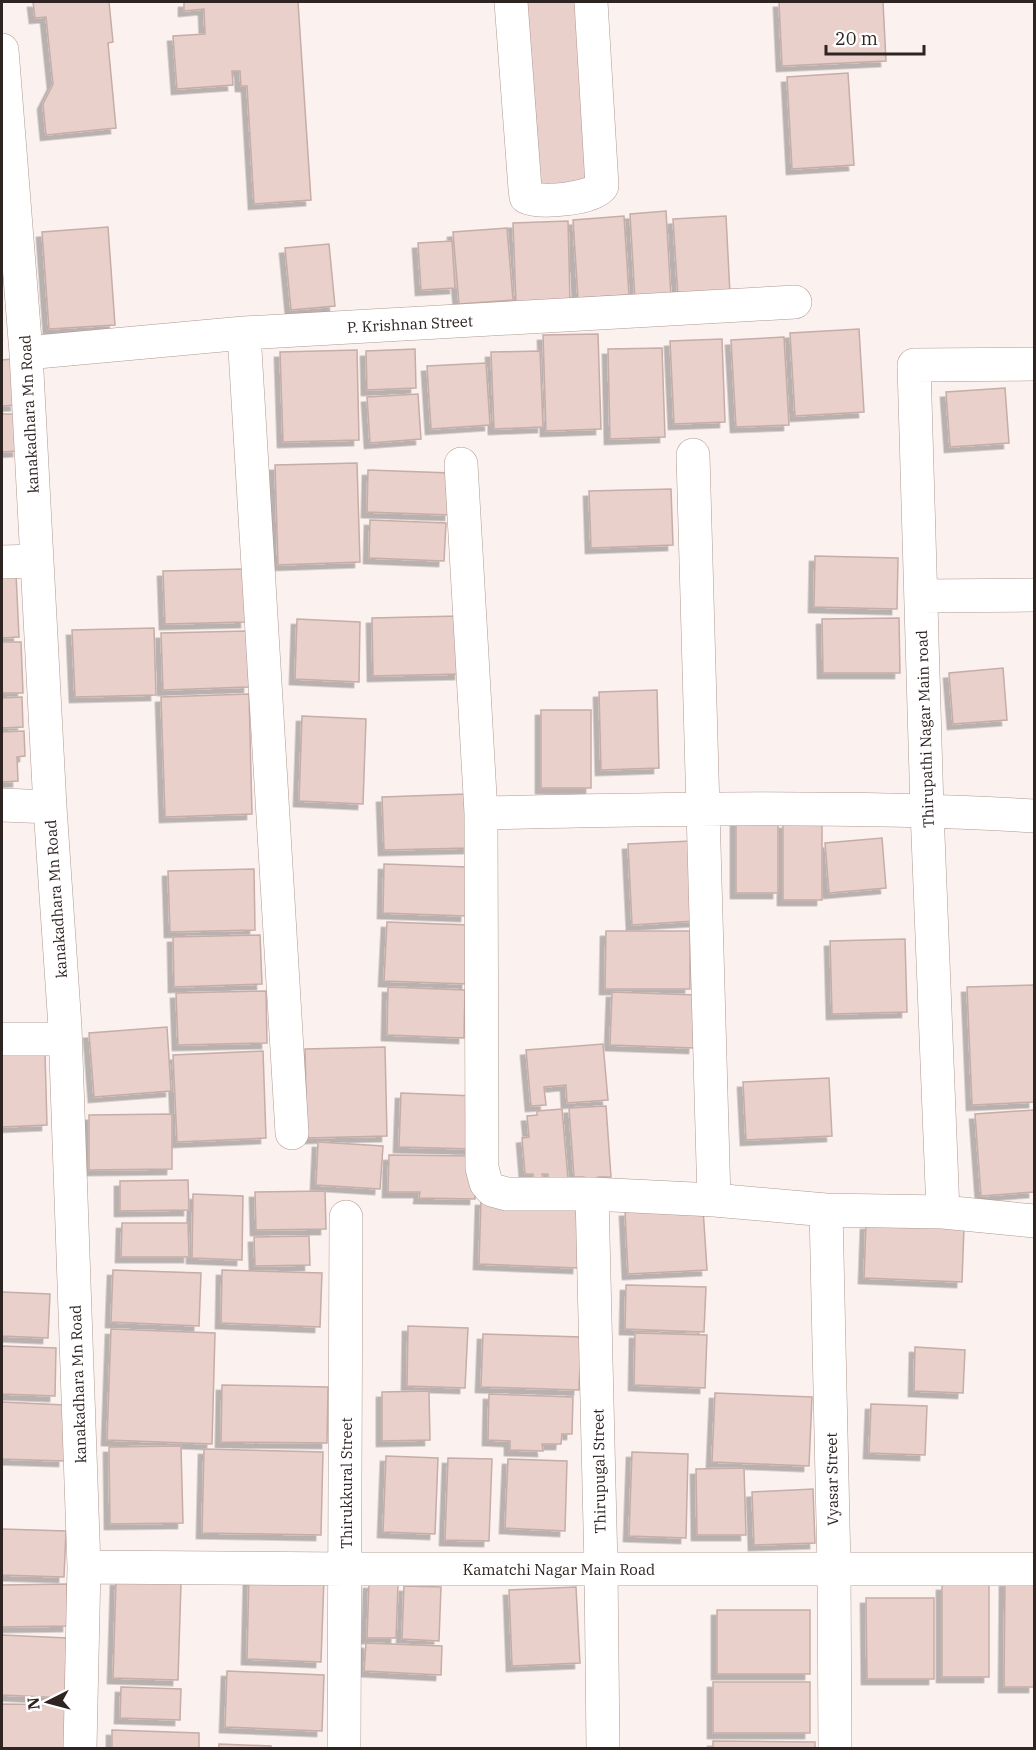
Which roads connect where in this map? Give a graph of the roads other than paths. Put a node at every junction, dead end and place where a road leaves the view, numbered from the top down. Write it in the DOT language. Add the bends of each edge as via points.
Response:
graph roads {
  1 [pos="511,2"];
  2 [pos="591,2"];
  3 [pos="2,50"];
  4 [pos="795,302"];
  5 [pos="244,333"];
  6 [pos="26,353"];
  7 [pos="1035,364"];
  8 [pos="693,455"];
  9 [pos="460,464"];
  10 [pos="37,561"];
  11 [pos="2,562"];
  12 [pos="1035,595"];
  13 [pos="921,596"];
  14 [pos="2,806"];
  15 [pos="50,807"];
  16 [pos="702,809"];
  17 [pos="927,810"];
  18 [pos="482,813"];
  19 [pos="1035,816"];
  20 [pos="2,1039"];
  21 [pos="65,1039"];
  22 [pos="292,1133"];
  23 [pos="592,1194"];
  24 [pos="714,1200"];
  25 [pos="826,1210"];
  26 [pos="943,1212"];
  27 [pos="346,1217"];
  28 [pos="1035,1221"];
  29 [pos="84,1567"];
  30 [pos="601,1568"];
  31 [pos="834,1568"];
  32 [pos="345,1569"];
  33 [pos="1035,1569"];
  34 [pos="80,1749"];
  35 [pos="344,1749"];
  36 [pos="603,1749"];
  37 [pos="835,1749"];
  1 -- 2 [label="street" via="525,189 526,197 533,200 590,194 602,186"];
  3 -- 6 [label="street, kanakadhara Mn Road"];
  4 -- 5 [label="street, P. Krishnan Street"];
  5 -- 6 [label="street, P. Krishnan Street"];
  5 -- 22 [label="street"];
  6 -- 10 [label="street, kanakadhara Mn Road"];
  7 -- 13 [label="street, Thirupathi Nagar Main road" via="914,365"];
  8 -- 16 [label="street"];
  9 -- 18 [label="street"];
  10 -- 11 [label="street"];
  10 -- 15 [label="street, kanakadhara Mn Road"];
  12 -- 13 [label="street"];
  13 -- 17 [label="street, Thirupathi Nagar Main road"];
  14 -- 15 [label="street"];
  15 -- 21 [label="street, kanakadhara Mn Road"];
  16 -- 17 [label="street"];
  16 -- 18 [label="street"];
  16 -- 24 [label="street"];
  17 -- 19 [label="street"];
  17 -- 26 [label="street, Thirupathi Nagar Main road"];
  18 -- 23 [label="street" via="482,1168 486,1183 492,1190 507,1194"];
  20 -- 21 [label="street"];
  21 -- 29 [label="street, kanakadhara Mn Road"];
  23 -- 24 [label="street"];
  23 -- 30 [label="street, Thirupugal Street"];
  24 -- 25 [label="street"];
  25 -- 26 [label="street"];
  25 -- 31 [label="street, Vyasar Street"];
  26 -- 28 [label="street"];
  27 -- 32 [label="street, Thirukkural Street"];
  29 -- 32 [label="street, Kamatchi Nagar Main Road"];
  29 -- 34 [label="street, kanakadhara Mn Road"];
  30 -- 31 [label="street, Kamatchi Nagar Main Road"];
  30 -- 32 [label="street, Kamatchi Nagar Main Road"];
  30 -- 36 [label="street, Thirupugal Street"];
  31 -- 33 [label="street, Kamatchi Nagar Main Road"];
  31 -- 37 [label="street, Vyasar Street"];
  32 -- 35 [label="street, Thirukkural Street"];
}
